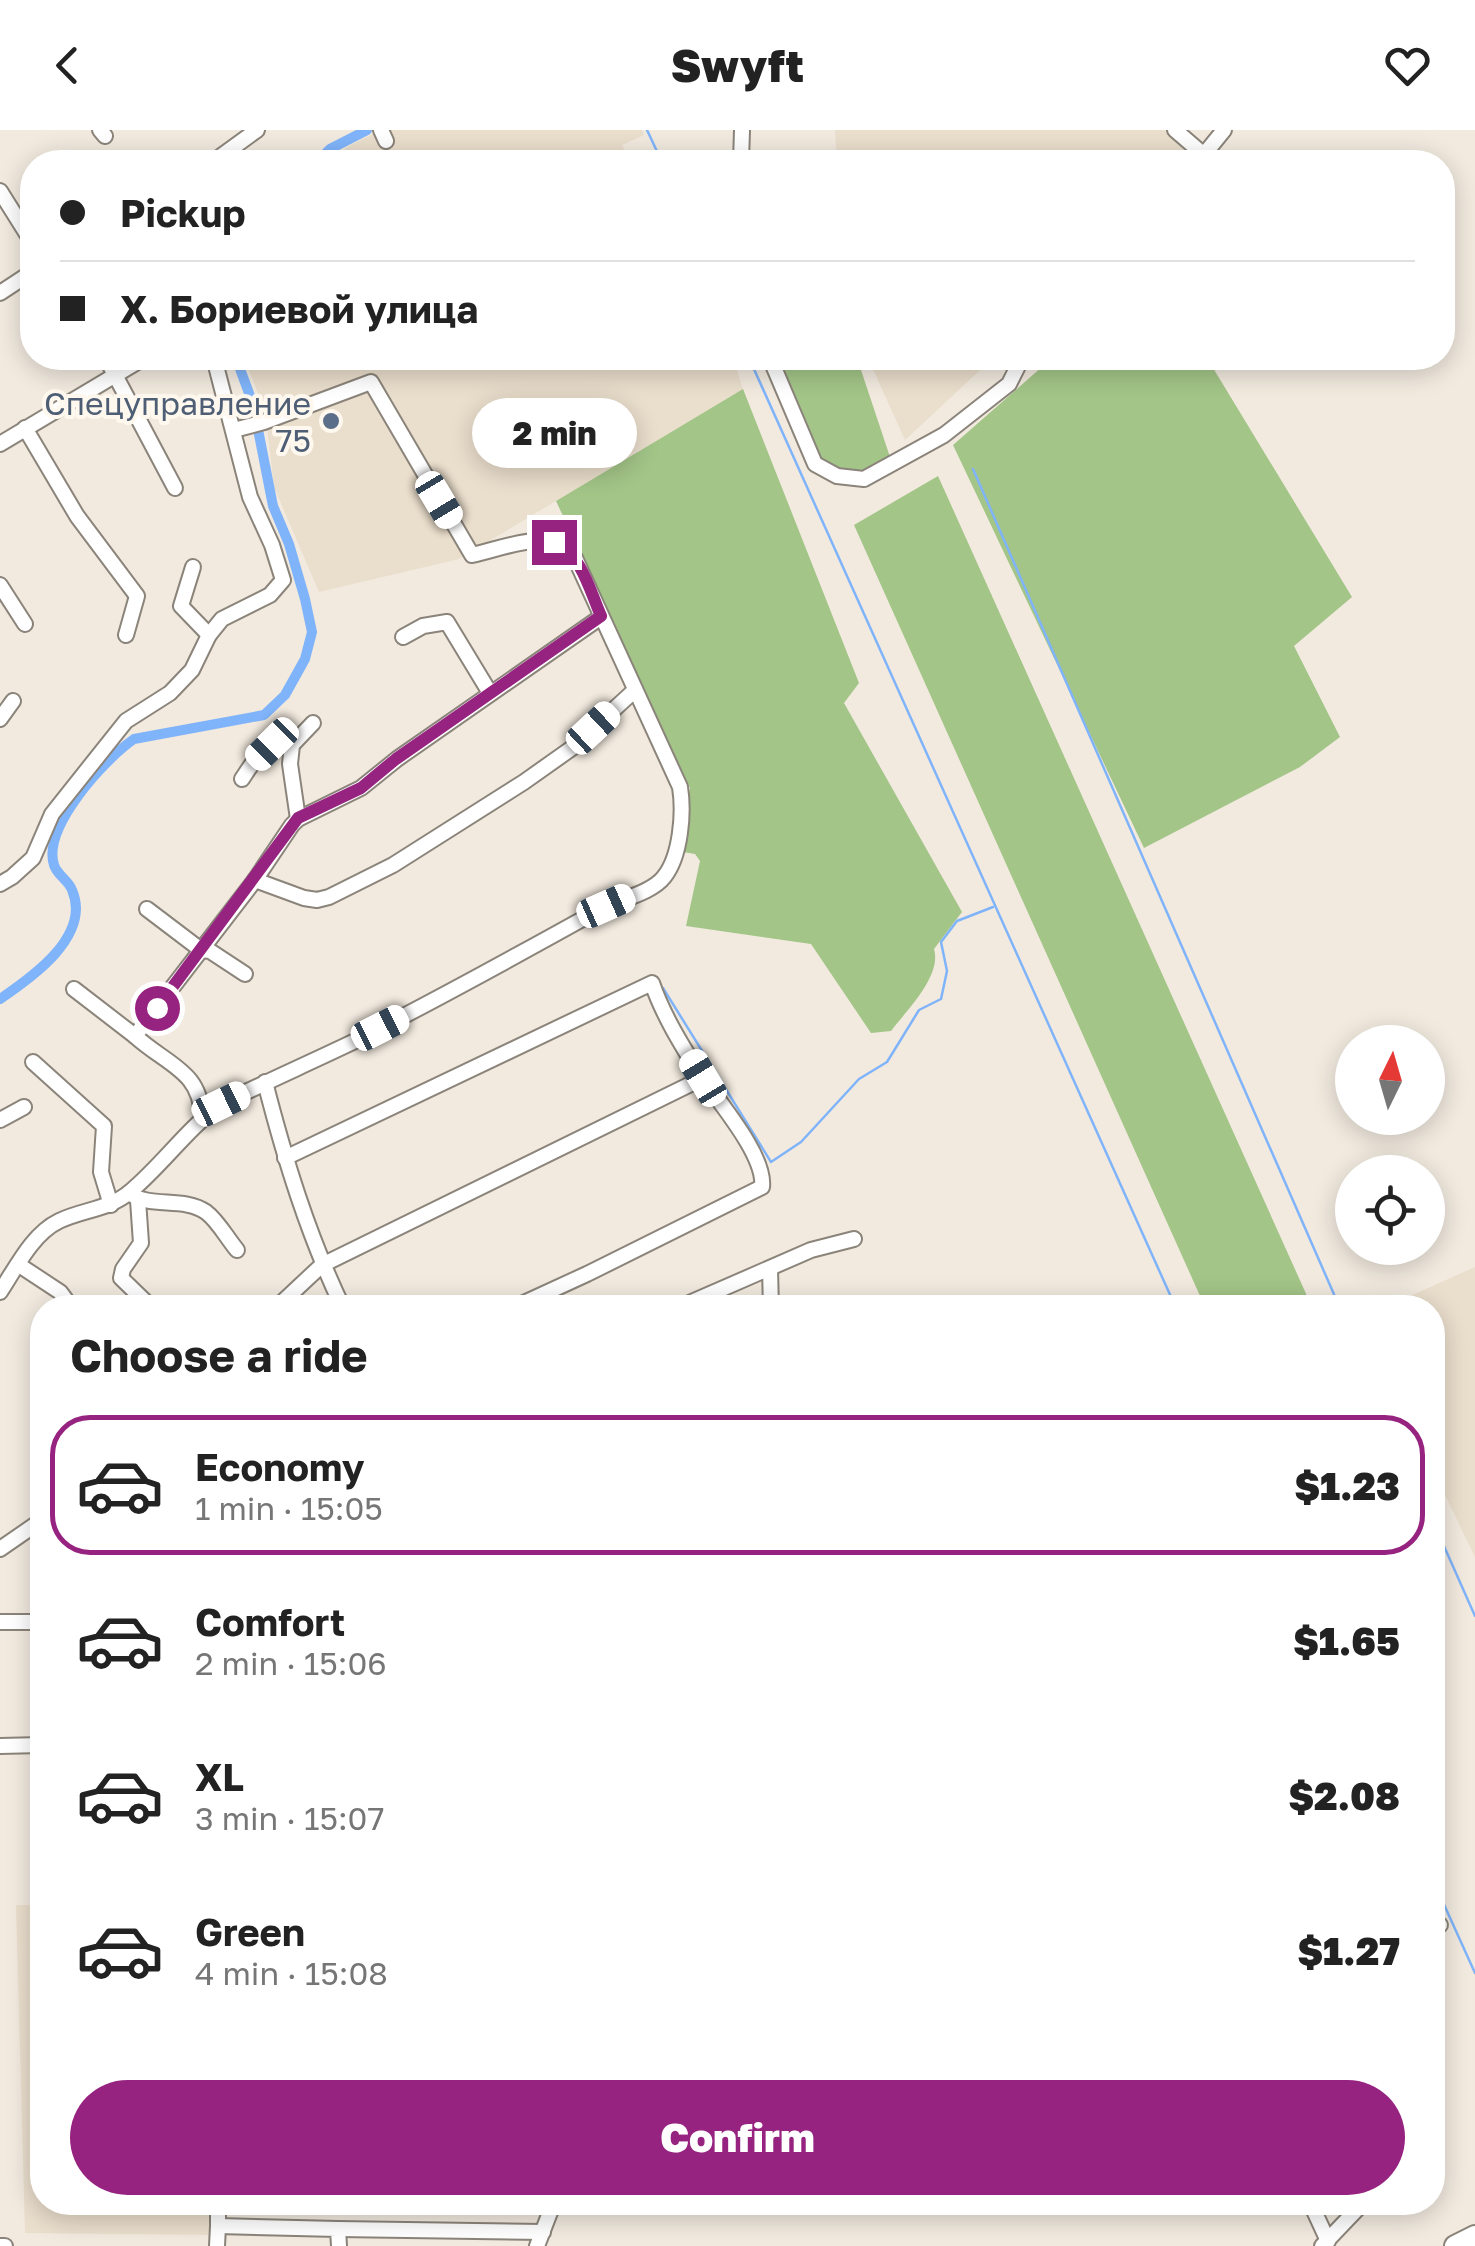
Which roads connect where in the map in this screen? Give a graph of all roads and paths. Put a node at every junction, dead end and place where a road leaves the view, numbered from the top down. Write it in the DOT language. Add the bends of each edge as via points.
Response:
graph roads {
  1 [pos="1175,130"];
  2 [pos="1224,130"];
  3 [pos="250,132"];
  4 [pos="228,150"];
  5 [pos="1193,150"];
  6 [pos="1208,150"];
  7 [pos="0,192"];
  8 [pos="20,223"];
  9 [pos="114,370"];
  10 [pos="125,370"];
  11 [pos="219,370"];
  12 [pos="775,370"];
  13 [pos="1016,370"];
  14 [pos="117,375"];
  15 [pos="25,428"];
  16 [pos="241,428"];
  17 [pos="0,444"];
  18 [pos="175,488"];
  19 [pos="193,568"];
  20 [pos="0,584"];
  21 [pos="601,616"];
  22 [pos="25,624"];
  23 [pos="126,635"];
  24 [pos="208,635"];
  25 [pos="402,637"];
  26 [pos="635,690"];
  27 [pos="490,693"];
  28 [pos="14,701"];
  29 [pos="0,719"];
  30 [pos="313,723"];
  31 [pos="292,745"];
  32 [pos="242,779"];
  33 [pos="298,818"];
  34 [pos="254,880"];
  35 [pos="0,884"];
  36 [pos="147,909"];
  37 [pos="201,950"];
  38 [pos="245,974"];
  39 [pos="74,989"];
  40 [pos="135,1036"];
  41 [pos="33,1062"];
  42 [pos="703,1078"];
  43 [pos="265,1082"];
  44 [pos="24,1107"];
  45 [pos="202,1118"];
  46 [pos="0,1120"];
  47 [pos="284,1158"];
  48 [pos="134,1196"];
  49 [pos="111,1205"];
  50 [pos="854,1239"];
  51 [pos="237,1250"];
  52 [pos="322,1265"];
  53 [pos="770,1269"];
  54 [pos="10,1270"];
  55 [pos="0,1292"];
  56 [pos="62,1295"];
  57 [pos="139,1295"];
  58 [pos="290,1295"];
  59 [pos="337,1295"];
  60 [pos="541,1295"];
  61 [pos="709,1295"];
  62 [pos="771,1295"];
  63 [pos="30,1528"];
  64 [pos="0,1549"];
  65 [pos="0,1622"];
  66 [pos="30,1622"];
  67 [pos="30,1745"];
  68 [pos="0,1746"];
  69 [pos="218,2215"];
  70 [pos="549,2215"];
  71 [pos="1315,2215"];
  72 [pos="1352,2215"];
  73 [pos="218,2226"];
  74 [pos="338,2229"];
  75 [pos="540,2239"];
  76 [pos="1325,2243"];
  77 [pos="218,2246"];
  78 [pos="339,2246"];
  1 -- 5 [label="street"];
  2 -- 6 [label="street"];
  3 -- 4 [label="street"];
  7 -- 8 [label="street"];
  9 -- 14 [label="street"];
  10 -- 14 [label="street"];
  11 -- 16 [label="street"];
  12 -- 13 [label="street" via="816,464 837,476 864,479 944,435 1009,384"];
  14 -- 15 [label="street"];
  14 -- 18 [label="street"];
  15 -- 17 [label="street"];
  15 -- 23 [label="street" via="77,516 136,596"];
  16 -- 21 [label="street" via="371,382 472,556 541,540 566,547"];
  16 -- 24 [label="street" via="250,497 283,580"];
  19 -- 24 [label="street" via="181,606"];
  20 -- 22 [label="street"];
  21 -- 26 [label="street"];
  21 -- 27 [label="street"];
  24 -- 35 [label="street" via="192,670 126,721 52,814 32,858"];
  25 -- 27 [label="street" via="448,622"];
  26 -- 34 [label="street" via="572,748 361,881 317,900"];
  26 -- 43 [label="street" via="681,798 674,856 663,880"];
  27 -- 33 [label="street" via="361,788"];
  28 -- 29 [label="street"];
  30 -- 31 [label="street"];
  31 -- 32 [label="street" via="272,744"];
  31 -- 33 [label="street"];
  33 -- 34 [label="street"];
  34 -- 37 [label="street"];
  36 -- 37 [label="street"];
  37 -- 38 [label="street"];
  37 -- 40 [label="street"];
  39 -- 40 [label="street"];
  40 -- 45 [label="street" via="192,1078"];
  41 -- 49 [label="street" via="104,1126 101,1172"];
  42 -- 47 [label="street" via="652,983"];
  42 -- 52 [label="street"];
  42 -- 60 [label="street" via="742,1136 762,1173 762,1187"];
  43 -- 45 [label="street"];
  43 -- 47 [label="street"];
  44 -- 46 [label="street"];
  45 -- 48 [label="street"];
  47 -- 52 [label="street"];
  48 -- 49 [label="street"];
  48 -- 51 [label="street" via="202,1209"];
  48 -- 57 [label="street" via="141,1243 121,1278"];
  49 -- 54 [label="street" via="48,1228"];
  50 -- 53 [label="street"];
  52 -- 58 [label="street"];
  52 -- 59 [label="street"];
  53 -- 61 [label="street"];
  53 -- 62 [label="street"];
  54 -- 55 [label="street"];
  54 -- 56 [label="street"];
  63 -- 64 [label="street"];
  65 -- 66 [label="street"];
  67 -- 68 [label="street"];
  69 -- 73 [label="street"];
  70 -- 75 [label="street"];
  71 -- 76 [label="street"];
  72 -- 76 [label="street"];
  73 -- 74 [label="street"];
  73 -- 77 [label="street"];
  74 -- 75 [label="street"];
  74 -- 78 [label="street"];
}
